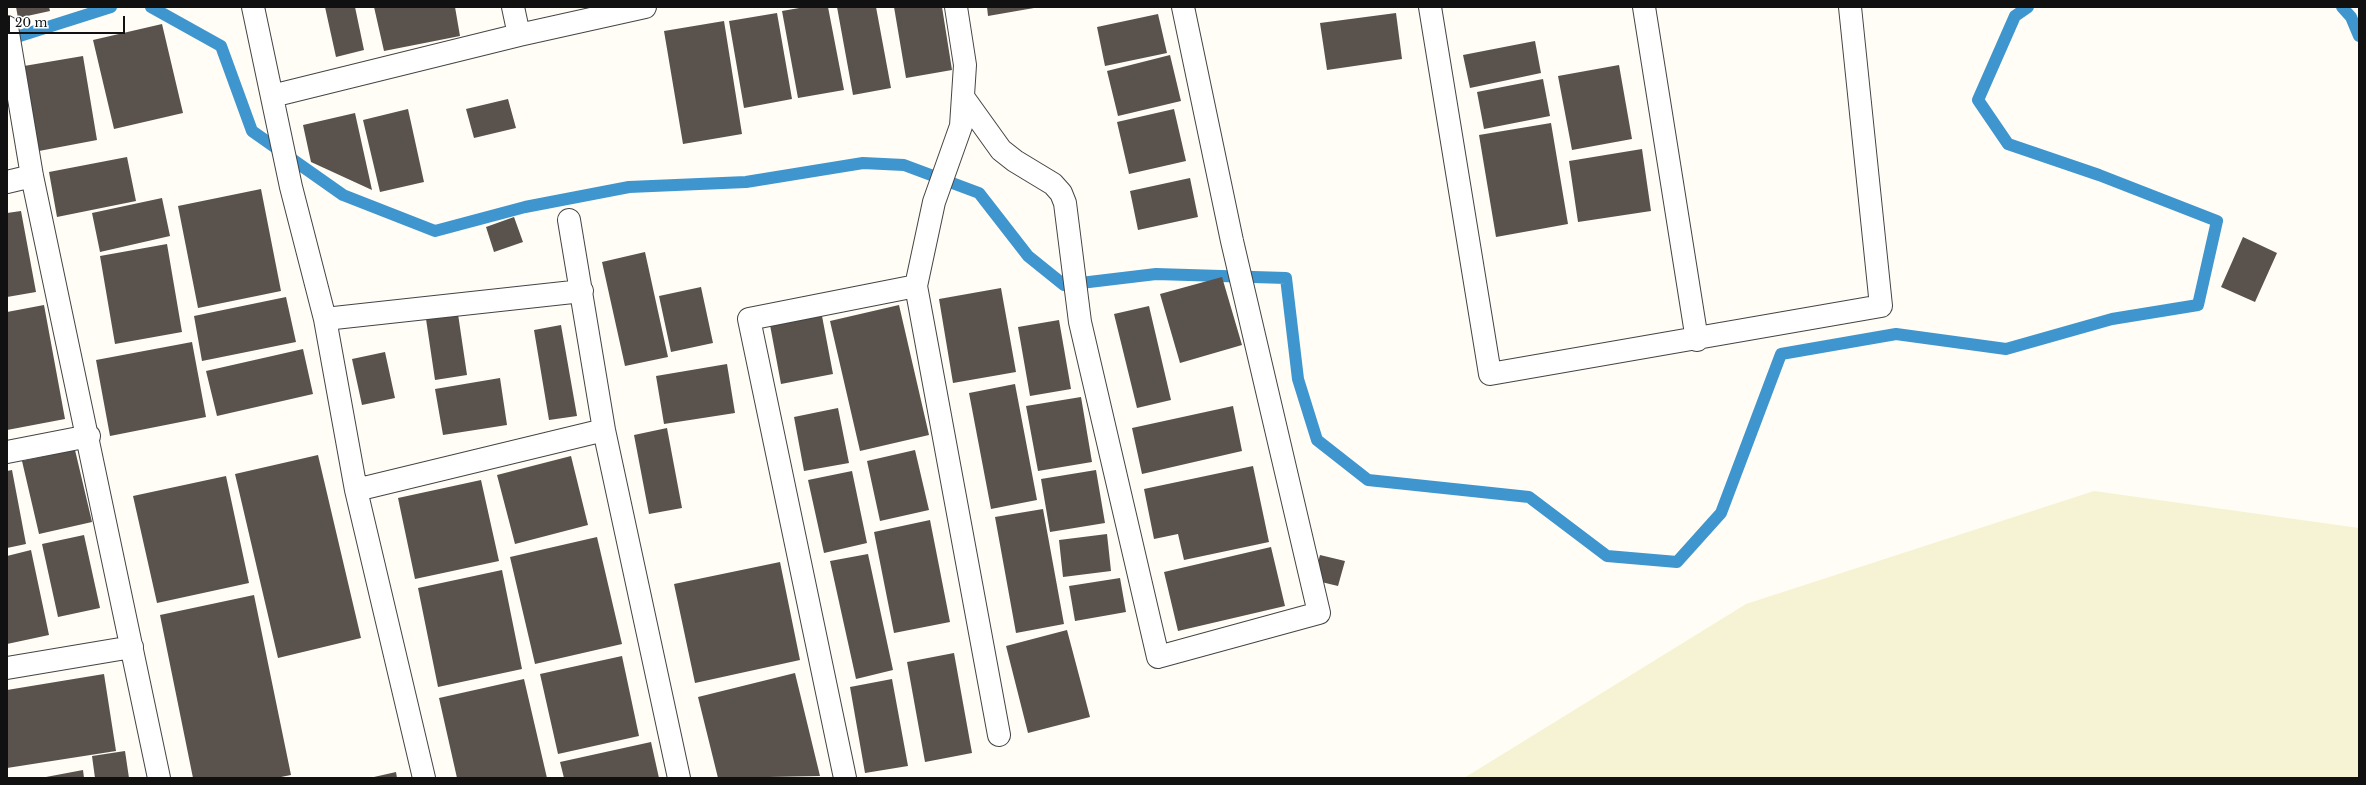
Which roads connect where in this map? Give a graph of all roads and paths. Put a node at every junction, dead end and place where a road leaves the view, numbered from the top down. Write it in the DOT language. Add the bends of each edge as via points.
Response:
graph roads {
  1 [pos="253,7"];
  2 [pos="513,7"];
  3 [pos="645,7"];
  4 [pos="956,7"];
  5 [pos="1183,7"];
  6 [pos="1430,7"];
  7 [pos="1644,7"];
  8 [pos="1850,7"];
  9 [pos="7,27"];
  10 [pos="519,35"];
  11 [pos="272,96"];
  12 [pos="963,97"];
  13 [pos="32,176"];
  14 [pos="7,182"];
  15 [pos="569,220"];
  16 [pos="916,286"];
  17 [pos="582,291"];
  18 [pos="325,319"];
  19 [pos="1696,340"];
  20 [pos="604,430"];
  21 [pos="89,436"];
  22 [pos="7,452"];
  23 [pos="356,490"];
  24 [pos="132,647"];
  25 [pos="7,668"];
  26 [pos="1000,735"];
  27 [pos="159,778"];
  28 [pos="424,778"];
  29 [pos="679,778"];
  30 [pos="845,778"];
  1 -- 11 [label="street"];
  2 -- 10 [label="street"];
  3 -- 10 [label="street"];
  4 -- 12 [label="street" via="965,65"];
  5 -- 12 [label="street" via="1247,308 1319,613 1158,657 1080,322 1065,203 1054,184 1001,150"];
  6 -- 19 [label="street" via="1490,374"];
  7 -- 19 [label="street"];
  8 -- 19 [label="street" via="1881,306"];
  9 -- 13 [label="street"];
  10 -- 11 [label="street"];
  11 -- 18 [label="street"];
  12 -- 16 [label="street" via="961,126 934,202"];
  13 -- 14 [label="street"];
  13 -- 21 [label="street"];
  15 -- 17 [label="street"];
  16 -- 26 [label="street"];
  16 -- 30 [label="street" via="749,319"];
  17 -- 18 [label="street"];
  17 -- 20 [label="street"];
  18 -- 23 [label="street"];
  20 -- 23 [label="street"];
  20 -- 29 [label="street"];
  21 -- 22 [label="street"];
  21 -- 24 [label="street"];
  23 -- 28 [label="street"];
  24 -- 25 [label="street"];
  24 -- 27 [label="street"];
}
